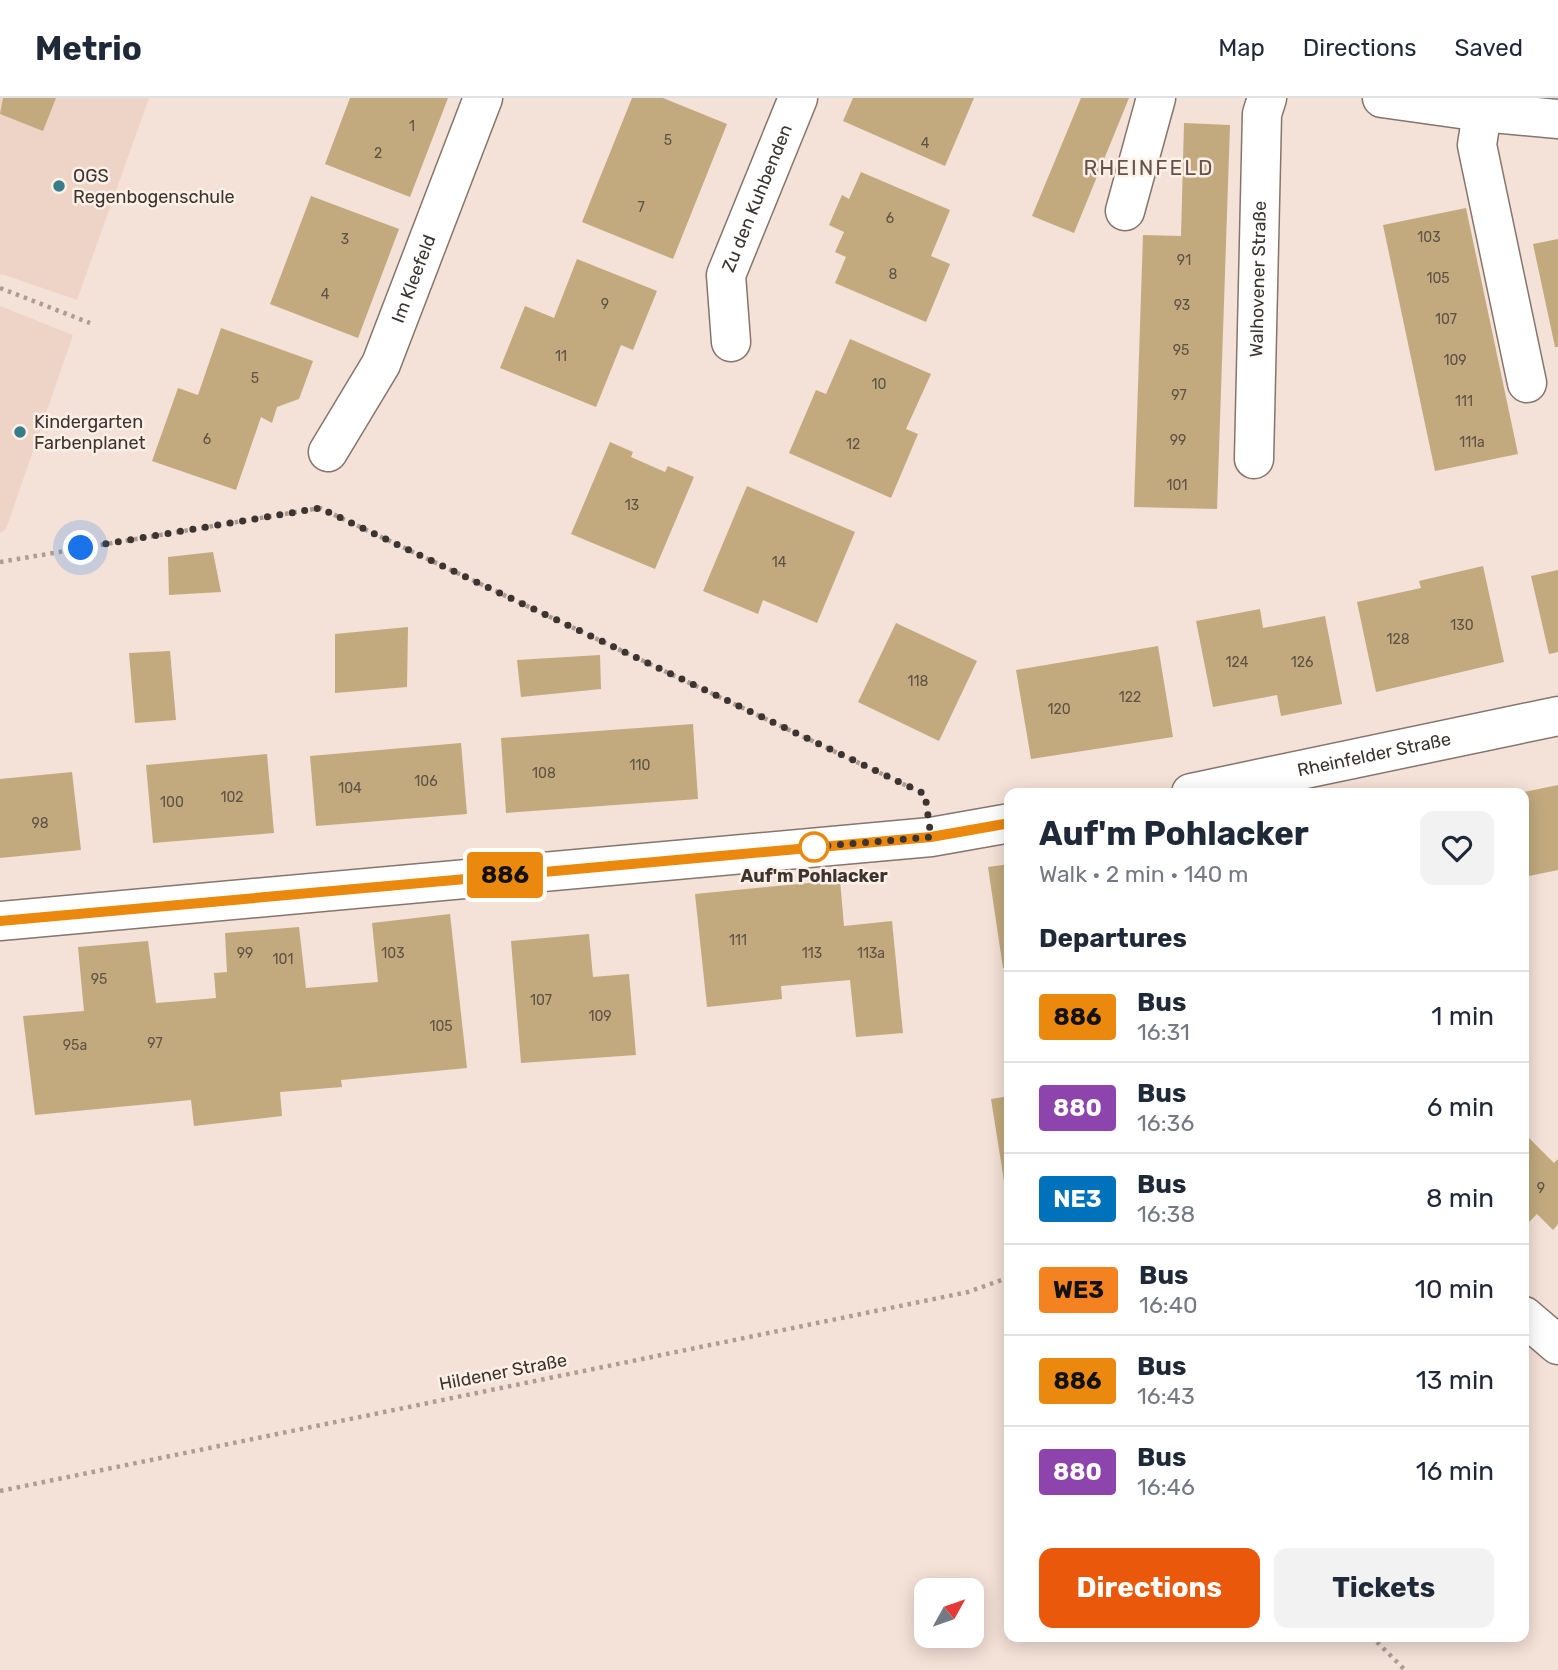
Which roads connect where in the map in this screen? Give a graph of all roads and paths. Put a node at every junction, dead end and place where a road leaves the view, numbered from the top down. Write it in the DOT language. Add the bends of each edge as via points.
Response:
graph roads {
  1 [pos="483,98"];
  2 [pos="798,98"];
  3 [pos="1156,98"];
  4 [pos="1267,98"];
  5 [pos="1382,98"];
  6 [pos="1482,112"];
  7 [pos="1558,119"];
  8 [pos="1125,211"];
  9 [pos="0,288"];
  10 [pos="90,323"];
  11 [pos="731,342"];
  12 [pos="1527,383"];
  13 [pos="328,452"];
  14 [pos="1254,459"];
  15 [pos="0,562"];
  16 [pos="1558,716"];
  17 [pos="1314,780"];
  18 [pos="1238,788"];
  19 [pos="1004,825"];
  20 [pos="931,837"];
  21 [pos="0,921"];
  22 [pos="1004,1279"];
  23 [pos="1529,1320"];
  24 [pos="1558,1345"];
  25 [pos="0,1491"];
  26 [pos="1377,1642"];
  27 [pos="1405,1670"];
  1 -- 13 [label="street, Im Kleefeld" via="381,364"];
  2 -- 11 [label="street, Zu den Kuhbenden" via="726,275"];
  3 -- 8 [label="street"];
  4 -- 14 [label="street, Walhovener Straße" via="1262,114"];
  5 -- 6 [label="street"];
  6 -- 7 [label="street"];
  6 -- 12 [label="street" via="1477,145"];
  9 -- 10 [label="path"];
  15 -- 20 [label="path" via="320,508 925,794"];
  16 -- 17 [label="street, Rheinfelder Straße"];
  17 -- 18 [label="street, Rheinfelder Straße"];
  19 -- 20 [label="street"];
  20 -- 21 [label="street"];
  22 -- 25 [label="path, Hildener Straße" via="968,1292"];
  23 -- 24 [label="street"];
  26 -- 27 [label="path"];
}
